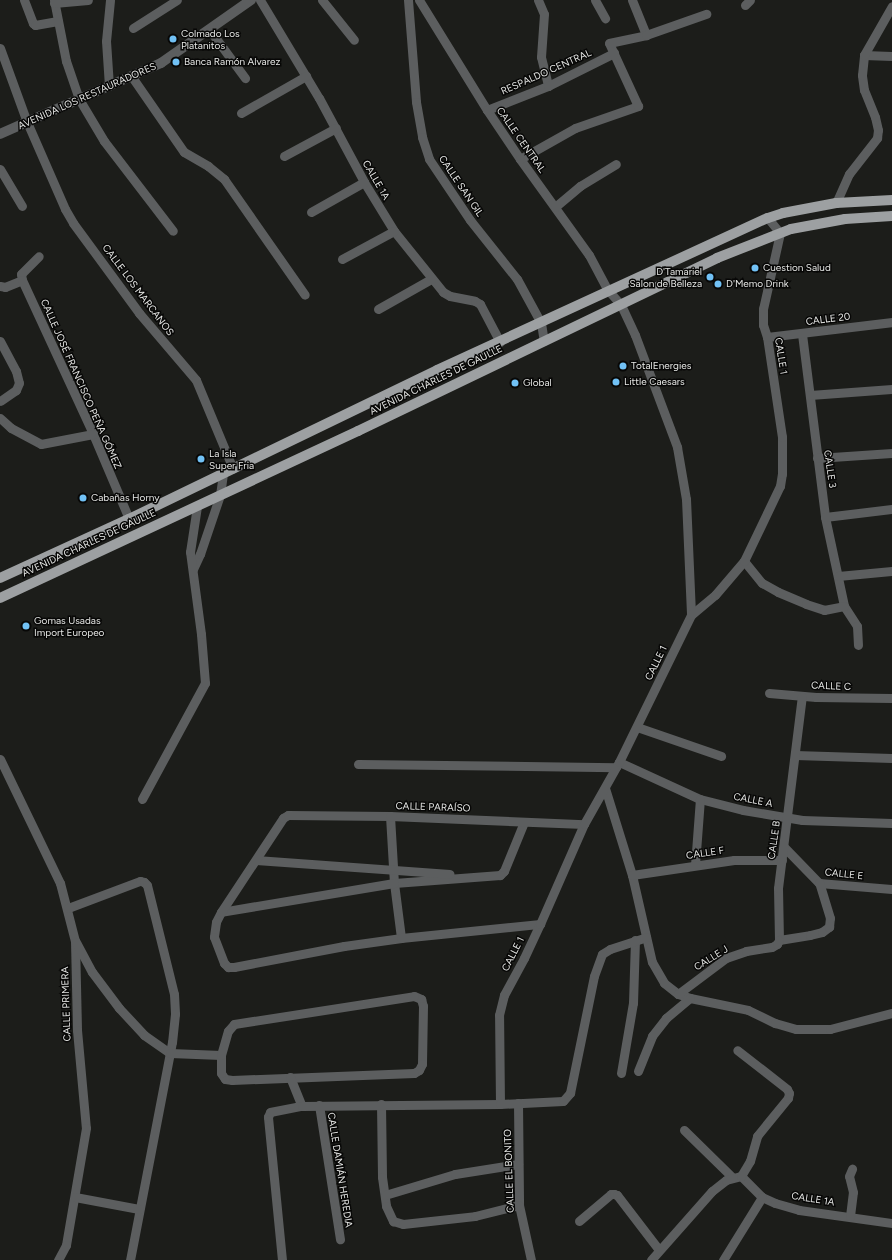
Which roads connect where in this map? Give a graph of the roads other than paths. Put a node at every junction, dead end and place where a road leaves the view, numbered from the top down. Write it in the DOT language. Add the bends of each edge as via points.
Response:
graph roads {
  1 [pos="24,0"];
  2 [pos="88,0"];
  3 [pos="110,0"];
  4 [pos="177,0"];
  5 [pos="251,0"];
  6 [pos="260,0"];
  7 [pos="322,0"];
  8 [pos="408,0"];
  9 [pos="420,0"];
  10 [pos="538,0"];
  11 [pos="596,0"];
  12 [pos="632,0"];
  13 [pos="54,2"];
  14 [pos="240,4"];
  15 [pos="892,6"];
  16 [pos="706,14"];
  17 [pos="605,18"];
  18 [pos="58,21"];
  19 [pos="133,28"];
  20 [pos="209,30"];
  21 [pos="646,35"];
  22 [pos="354,40"];
  23 [pos="0,48"];
  24 [pos="614,53"];
  25 [pos="864,55"];
  26 [pos="892,56"];
  27 [pos="306,76"];
  28 [pos="132,77"];
  29 [pos="246,78"];
  30 [pos="109,86"];
  31 [pos="548,86"];
  32 [pos="80,99"];
  33 [pos="487,110"];
  34 [pos="241,113"];
  35 [pos="27,122"];
  36 [pos="336,128"];
  37 [pos="0,134"];
  38 [pos="284,156"];
  39 [pos="520,159"];
  40 [pos="616,164"];
  41 [pos="0,169"];
  42 [pos="364,182"];
  43 [pos="892,200"];
  44 [pos="836,203"];
  45 [pos="22,206"];
  46 [pos="556,207"];
  47 [pos="311,212"];
  48 [pos="892,216"];
  49 [pos="768,218"];
  50 [pos="173,231"];
  51 [pos="394,231"];
  52 [pos="780,233"];
  53 [pos="39,256"];
  54 [pos="342,259"];
  55 [pos="431,279"];
  56 [pos="22,280"];
  57 [pos="0,286"];
  58 [pos="608,290"];
  59 [pos="305,296"];
  60 [pos="621,305"];
  61 [pos="378,309"];
  62 [pos="892,322"];
  63 [pos="541,323"];
  64 [pos="802,334"];
  65 [pos="767,337"];
  66 [pos="0,341"];
  67 [pos="544,341"];
  68 [pos="500,342"];
  69 [pos="892,389"];
  70 [pos="810,395"];
  71 [pos="0,401"];
  72 [pos="0,418"];
  73 [pos="93,434"];
  74 [pos="892,453"];
  75 [pos="817,458"];
  76 [pos="228,471"];
  77 [pos="220,495"];
  78 [pos="197,506"];
  79 [pos="892,509"];
  80 [pos="826,517"];
  81 [pos="129,519"];
  82 [pos="744,561"];
  83 [pos="193,569"];
  84 [pos="892,570"];
  85 [pos="838,576"];
  86 [pos="0,578"];
  87 [pos="0,598"];
  88 [pos="844,606"];
  89 [pos="691,615"];
  90 [pos="858,645"];
  91 [pos="769,693"];
  92 [pos="802,696"];
  93 [pos="892,698"];
  94 [pos="637,727"];
  95 [pos="795,755"];
  96 [pos="721,756"];
  97 [pos="892,758"];
  98 [pos="0,759"];
  99 [pos="358,764"];
  100 [pos="617,764"];
  101 [pos="4,776"];
  102 [pos="605,788"];
  103 [pos="142,799"];
  104 [pos="700,799"];
  105 [pos="390,816"];
  106 [pos="788,818"];
  107 [pos="524,822"];
  108 [pos="892,823"];
  109 [pos="584,824"];
  110 [pos="784,847"];
  111 [pos="256,860"];
  112 [pos="782,860"];
  113 [pos="695,865"];
  114 [pos="393,869"];
  115 [pos="632,875"];
  116 [pos="470,876"];
  117 [pos="394,883"];
  118 [pos="819,883"];
  119 [pos="892,889"];
  120 [pos="68,908"];
  121 [pos="221,912"];
  122 [pos="540,924"];
  123 [pos="646,936"];
  124 [pos="401,938"];
  125 [pos="635,940"];
  126 [pos="779,940"];
  127 [pos="75,941"];
  128 [pos="678,994"];
  129 [pos="690,998"];
  130 [pos="892,1013"];
  131 [pos="737,1050"];
  132 [pos="170,1053"];
  133 [pos="221,1055"];
  134 [pos="638,1071"];
  135 [pos="621,1073"];
  136 [pos="290,1078"];
  137 [pos="381,1104"];
  138 [pos="500,1104"];
  139 [pos="518,1104"];
  140 [pos="319,1105"];
  141 [pos="302,1106"];
  142 [pos="684,1130"];
  143 [pos="518,1164"];
  144 [pos="852,1168"];
  145 [pos="736,1177"];
  146 [pos="385,1195"];
  147 [pos="75,1197"];
  148 [pos="762,1197"];
  149 [pos="519,1205"];
  150 [pos="139,1209"];
  151 [pos="850,1216"];
  152 [pos="579,1221"];
  153 [pos="892,1223"];
  154 [pos="340,1239"];
  155 [pos="659,1250"];
  156 [pos="58,1260"];
  157 [pos="130,1260"];
  158 [pos="282,1260"];
  159 [pos="530,1260"];
  160 [pos="651,1260"];
  161 [pos="724,1260"];
  1 -- 18 [label="street" via="35,25"];
  2 -- 13 [label="street"];
  3 -- 30 [label="street" via="106,41"];
  4 -- 19 [label="street"];
  5 -- 14 [label="street, AVENIDA LOS RESTAURADORES"];
  6 -- 27 [label="street, CALLE 1A"];
  7 -- 22 [label="street"];
  8 -- 63 [label="street, CALLE SAN GIL" via="416,102 429,159 470,220 517,279"];
  9 -- 33 [label="street, CALLE CENTRAL"];
  10 -- 31 [label="street" via="544,14 541,57"];
  11 -- 17 [label="street"];
  12 -- 21 [label="street"];
  13 -- 18 [label="street"];
  14 -- 20 [label="street, AVENIDA LOS RESTAURADORES"];
  15 -- 25 [label="street"];
  16 -- 21 [label="street"];
  18 -- 32 [label="street" via="66,61"];
  20 -- 28 [label="street, AVENIDA LOS RESTAURADORES" via="160,63"];
  20 -- 29 [label="street"];
  21 -- 24 [label="street" via="610,43"];
  23 -- 35 [label="street, CALLE LOS MARCANOS"];
  24 -- 31 [label="street, RESPALDO CENTRAL"];
  24 -- 39 [label="street" via="638,106 575,128"];
  25 -- 26 [label="street"];
  25 -- 44 [label="street" via="864,90 875,118 877,138 849,174"];
  27 -- 34 [label="street"];
  27 -- 36 [label="street, CALLE 1A"];
  28 -- 30 [label="street, AVENIDA LOS RESTAURADORES"];
  28 -- 59 [label="street" via="184,152 224,179"];
  30 -- 32 [label="street, AVENIDA LOS RESTAURADORES"];
  31 -- 33 [label="street, RESPALDO CENTRAL"];
  32 -- 35 [label="street, AVENIDA LOS RESTAURADORES"];
  32 -- 50 [label="street" via="104,141"];
  33 -- 39 [label="street, CALLE CENTRAL"];
  35 -- 37 [label="street, AVENIDA LOS RESTAURADORES"];
  35 -- 76 [label="street, CALLE LOS MARCANOS" via="73,223 139,313 196,380"];
  36 -- 38 [label="street"];
  36 -- 42 [label="street, CALLE 1A"];
  39 -- 46 [label="street, CALLE CENTRAL"];
  40 -- 46 [label="street" via="576,189"];
  41 -- 45 [label="street"];
  42 -- 47 [label="street"];
  42 -- 51 [label="street, CALLE 1A"];
  43 -- 44 [label="main road, AVENIDA CHARLES DE GAULLE"];
  44 -- 49 [label="main road, AVENIDA CHARLES DE GAULLE"];
  46 -- 58 [label="street, CALLE CENTRAL"];
  48 -- 52 [label="main road, AVENIDA CHARLES DE GAULLE" via="845,219"];
  49 -- 52 [label="street"];
  49 -- 58 [label="main road, AVENIDA CHARLES DE GAULLE"];
  51 -- 54 [label="street"];
  51 -- 55 [label="street, CALLE 1A"];
  52 -- 60 [label="main road, AVENIDA CHARLES DE GAULLE" via="717,258"];
  52 -- 65 [label="street, CALLE 1" via="763,310 763,325"];
  53 -- 56 [label="street" via="21,274"];
  55 -- 61 [label="street"];
  55 -- 68 [label="street, CALLE 1A" via="450,296 480,304"];
  56 -- 57 [label="street"];
  56 -- 73 [label="street, CALLE JOSÉ FRANCISCO PEÑA GÓMEZ"];
  58 -- 60 [label="street, CALLE CENTRAL"];
  58 -- 63 [label="main road, AVENIDA CHARLES DE GAULLE"];
  60 -- 67 [label="main road, AVENIDA CHARLES DE GAULLE"];
  60 -- 89 [label="street, CALLE CENTRAL" via="655,385 677,447 686,499"];
  62 -- 64 [label="street, CALLE 20"];
  63 -- 67 [label="street, CALLE SAN GIL"];
  63 -- 68 [label="main road, AVENIDA CHARLES DE GAULLE"];
  64 -- 65 [label="street, CALLE 20"];
  64 -- 70 [label="street, CALLE 3"];
  65 -- 82 [label="street, CALLE 1" via="782,438 782,474 776,496"];
  66 -- 71 [label="street" via="16,371 19,383 16,390"];
  67 -- 77 [label="main road, AVENIDA CHARLES DE GAULLE"];
  68 -- 76 [label="main road, AVENIDA CHARLES DE GAULLE"];
  69 -- 70 [label="street"];
  70 -- 75 [label="street, CALLE 3"];
  72 -- 73 [label="street" via="11,428 40,444"];
  73 -- 81 [label="street, CALLE JOSÉ FRANCISCO PEÑA GÓMEZ"];
  74 -- 75 [label="street"];
  75 -- 80 [label="street, CALLE 3"];
  76 -- 77 [label="street"];
  76 -- 81 [label="main road, AVENIDA CHARLES DE GAULLE"];
  77 -- 78 [label="main road, AVENIDA CHARLES DE GAULLE"];
  77 -- 83 [label="street"];
  78 -- 83 [label="street" via="190,552"];
  78 -- 87 [label="main road, AVENIDA CHARLES DE GAULLE"];
  79 -- 80 [label="street"];
  80 -- 85 [label="street, CALLE 3"];
  81 -- 86 [label="main road, AVENIDA CHARLES DE GAULLE"];
  82 -- 88 [label="street" via="762,583 778,592 824,610"];
  82 -- 89 [label="street, CALLE 1" via="715,595"];
  83 -- 103 [label="street" via="205,683"];
  84 -- 85 [label="street"];
  85 -- 88 [label="street, CALLE 3"];
  88 -- 90 [label="street" via="857,626"];
  89 -- 94 [label="street, CALLE 1"];
  91 -- 92 [label="street, CALLE C"];
  92 -- 93 [label="street, CALLE C"];
  92 -- 95 [label="street, CALLE B"];
  94 -- 96 [label="street"];
  94 -- 100 [label="street, CALLE 1"];
  95 -- 97 [label="street"];
  95 -- 106 [label="street, CALLE B"];
  98 -- 101 [label="street, CALLE PRIMERA"];
  99 -- 100 [label="street"];
  100 -- 102 [label="street, CALLE 1"];
  100 -- 104 [label="street, CALLE A"];
  101 -- 120 [label="street, CALLE PRIMERA" via="60,883"];
  102 -- 109 [label="street, CALLE 1"];
  102 -- 115 [label="street"];
  104 -- 106 [label="street, CALLE A"];
  104 -- 113 [label="street"];
  105 -- 107 [label="street, CALLE PARAÍSO"];
  105 -- 111 [label="street, CALLE PARAÍSO" via="294,814 283,818"];
  105 -- 114 [label="street"];
  106 -- 108 [label="street, CALLE A"];
  106 -- 110 [label="street, CALLE B"];
  107 -- 109 [label="street, CALLE PARAÍSO"];
  107 -- 116 [label="street" via="500,875"];
  109 -- 122 [label="street, CALLE 1"];
  110 -- 112 [label="street, CALLE B"];
  110 -- 118 [label="street, CALLE E"];
  111 -- 114 [label="street"];
  111 -- 121 [label="street"];
  112 -- 113 [label="street, CALLE F" via="734,860"];
  112 -- 126 [label="street, CALLE B" via="778,888"];
  113 -- 115 [label="street, CALLE F"];
  114 -- 116 [label="street"];
  114 -- 117 [label="street"];
  115 -- 123 [label="street"];
  116 -- 117 [label="street"];
  117 -- 121 [label="street"];
  117 -- 124 [label="street"];
  118 -- 119 [label="street, CALLE E"];
  118 -- 126 [label="street, CALLE J" via="830,918 829,927 810,936"];
  120 -- 127 [label="street, CALLE PRIMERA"];
  120 -- 132 [label="street" via="140,881 147,885 174,994 175,1014"];
  121 -- 124 [label="street" via="216,922 214,937 228,967"];
  122 -- 124 [label="street"];
  122 -- 138 [label="street, CALLE 1" via="501,1002"];
  123 -- 125 [label="street"];
  123 -- 128 [label="street" via="652,962 664,983"];
  125 -- 135 [label="street" via="633,1003"];
  125 -- 139 [label="street" via="610,949 602,954 598,963 568,1098 547,1104"];
  126 -- 128 [label="street, CALLE J" via="772,947 746,951 726,958"];
  127 -- 132 [label="street" via="92,972 119,1008 144,1035"];
  127 -- 147 [label="street, CALLE PRIMERA" via="77,1030 86,1128"];
  128 -- 129 [label="street"];
  129 -- 130 [label="street" via="748,1010 775,1023 808,1031 830,1029"];
  129 -- 134 [label="street" via="670,1014 652,1036"];
  131 -- 145 [label="street" via="789,1093 788,1098 757,1136 750,1161"];
  132 -- 133 [label="street"];
  132 -- 150 [label="street"];
  133 -- 136 [label="street" via="221,1073 225,1079"];
  133 -- 136 [label="street" via="228,1031 234,1024 414,996 421,999 422,1064 419,1070 414,1073"];
  136 -- 141 [label="street"];
  137 -- 138 [label="street"];
  137 -- 140 [label="street"];
  137 -- 146 [label="street" via="382,1177"];
  138 -- 139 [label="street"];
  139 -- 143 [label="street, CALLE EL BONITO"];
  140 -- 141 [label="street"];
  140 -- 154 [label="street, CALLE DAMIÁN HEREDIA"];
  141 -- 158 [label="street" via="270,1112 268,1117"];
  142 -- 145 [label="street, CALLE 1A"];
  143 -- 146 [label="street" via="455,1174"];
  143 -- 149 [label="street, CALLE EL BONITO"];
  144 -- 151 [label="street" via="849,1176 853,1192"];
  145 -- 148 [label="street, CALLE 1A"];
  145 -- 155 [label="street" via="712,1191"];
  146 -- 149 [label="street" via="393,1221 403,1224 475,1216"];
  147 -- 150 [label="street"];
  147 -- 156 [label="street, CALLE PRIMERA" via="66,1245"];
  148 -- 151 [label="street, CALLE 1A" via="799,1210"];
  148 -- 161 [label="street"];
  149 -- 159 [label="street, CALLE EL BONITO"];
  150 -- 157 [label="street"];
  151 -- 153 [label="street, CALLE 1A"];
  152 -- 155 [label="street" via="614,1194"];
  155 -- 160 [label="street"];
}
